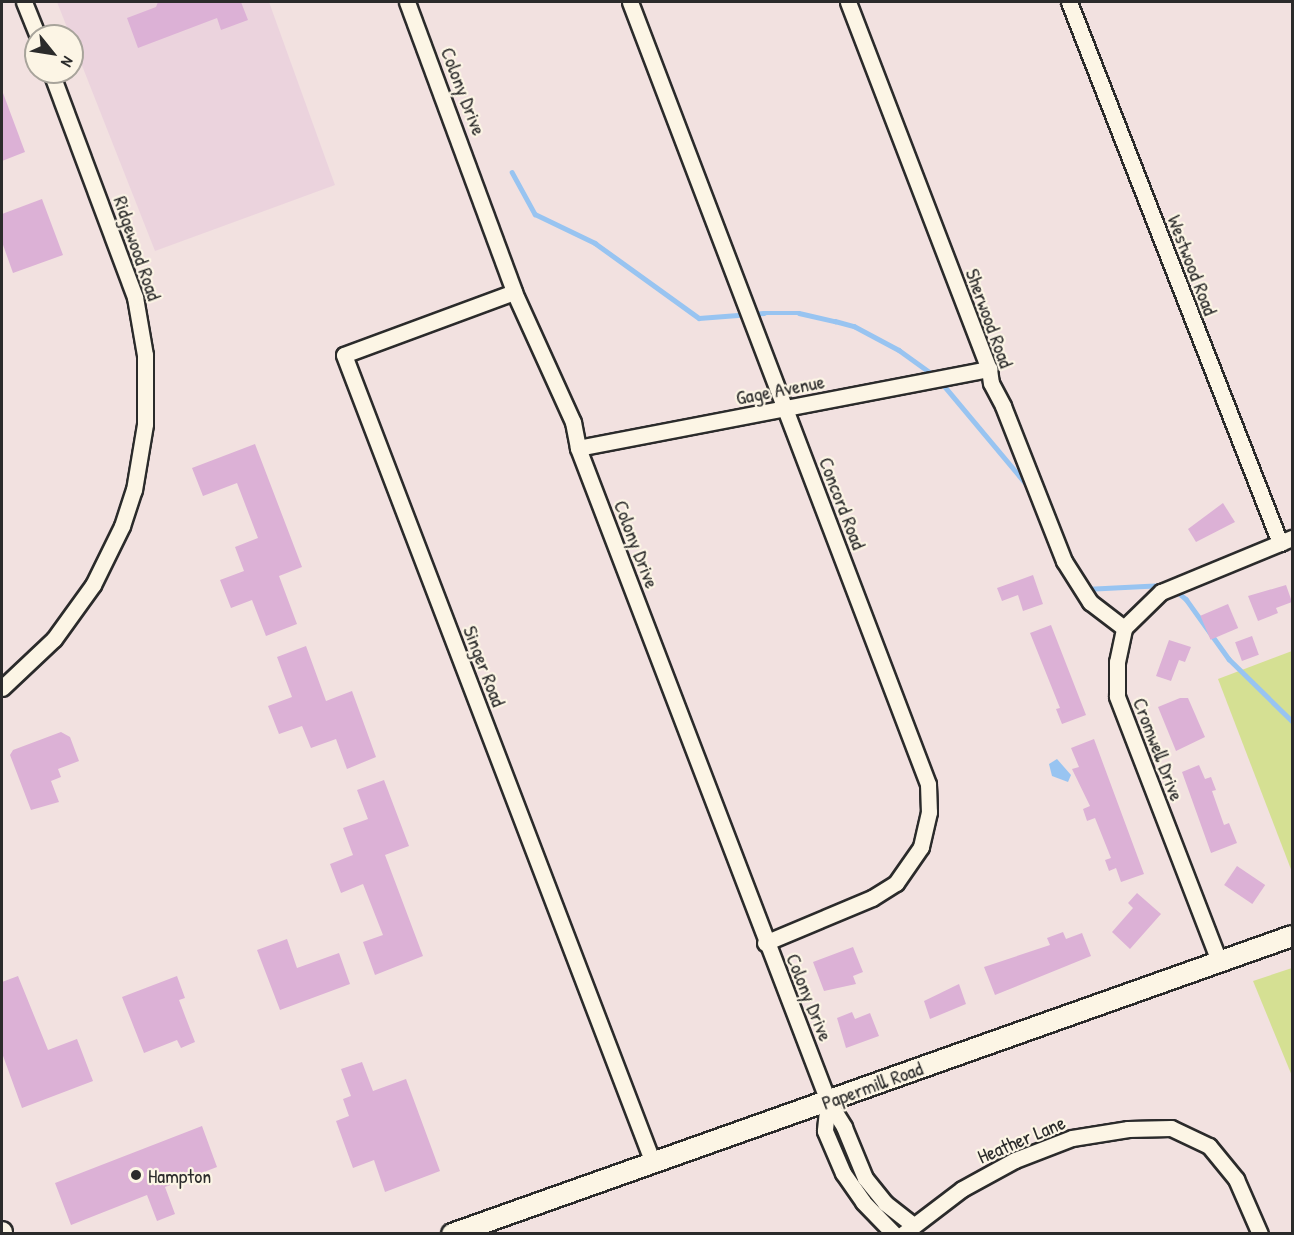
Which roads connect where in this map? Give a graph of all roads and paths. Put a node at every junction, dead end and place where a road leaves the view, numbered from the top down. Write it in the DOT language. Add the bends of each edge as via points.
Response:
graph roads {
  1 [pos="24,2"];
  2 [pos="407,2"];
  3 [pos="630,2"];
  4 [pos="848,2"];
  5 [pos="1069,2"];
  6 [pos="33,24"];
  7 [pos="55,84"];
  8 [pos="514,292"];
  9 [pos="989,369"];
  10 [pos="784,410"];
  11 [pos="578,448"];
  12 [pos="1286,540"];
  13 [pos="1124,628"];
  14 [pos="2,688"];
  15 [pos="1293,936"];
  16 [pos="765,943"];
  17 [pos="1219,961"];
  18 [pos="828,1101"];
  19 [pos="653,1162"];
  20 [pos="908,1229"];
  21 [pos="452,1233"];
  22 [pos="894,1233"];
  23 [pos="1260,1233"];
  1 -- 6 [label="street"];
  2 -- 8 [label="street, Colony Drive"];
  3 -- 10 [label="street, Concord Road"];
  4 -- 9 [label="street, Sherwood Road"];
  5 -- 12 [label="street, Westwood Road"];
  7 -- 14 [label="street, Ridgewood Road" via="135,297 145,355 145,424 134,490 98,575 54,639"];
  8 -- 11 [label="street, Colony Drive" via="573,422"];
  8 -- 19 [label="street, Singer Road" via="344,355"];
  9 -- 10 [label="street, Gage Avenue"];
  9 -- 13 [label="street, Sherwood Road" via="991,383 1064,561 1090,602"];
  10 -- 11 [label="street, Gage Avenue"];
  10 -- 16 [label="street, Concord Road" via="918,756 928,784 929,812 921,847 896,883 872,898"];
  11 -- 16 [label="street, Colony Drive"];
  12 -- 13 [label="street" via="1169,587"];
  13 -- 17 [label="street, Cromwell Drive" via="1117,662 1117,696"];
  15 -- 17 [label="main road, Papermill Road"];
  16 -- 18 [label="street, Colony Drive"];
  17 -- 18 [label="main road, Papermill Road"];
  18 -- 19 [label="main road, Papermill Road"];
  18 -- 20 [label="street, Colony Drive" via="844,1127 865,1178"];
  18 -- 22 [label="street, Colony Drive" via="825,1131 843,1173 863,1202"];
  19 -- 21 [label="main road, Papermill Road"];
  20 -- 23 [label="street, Heather Lane" via="962,1189 1015,1160 1072,1138 1128,1129 1171,1128 1209,1146 1236,1179"];
}
